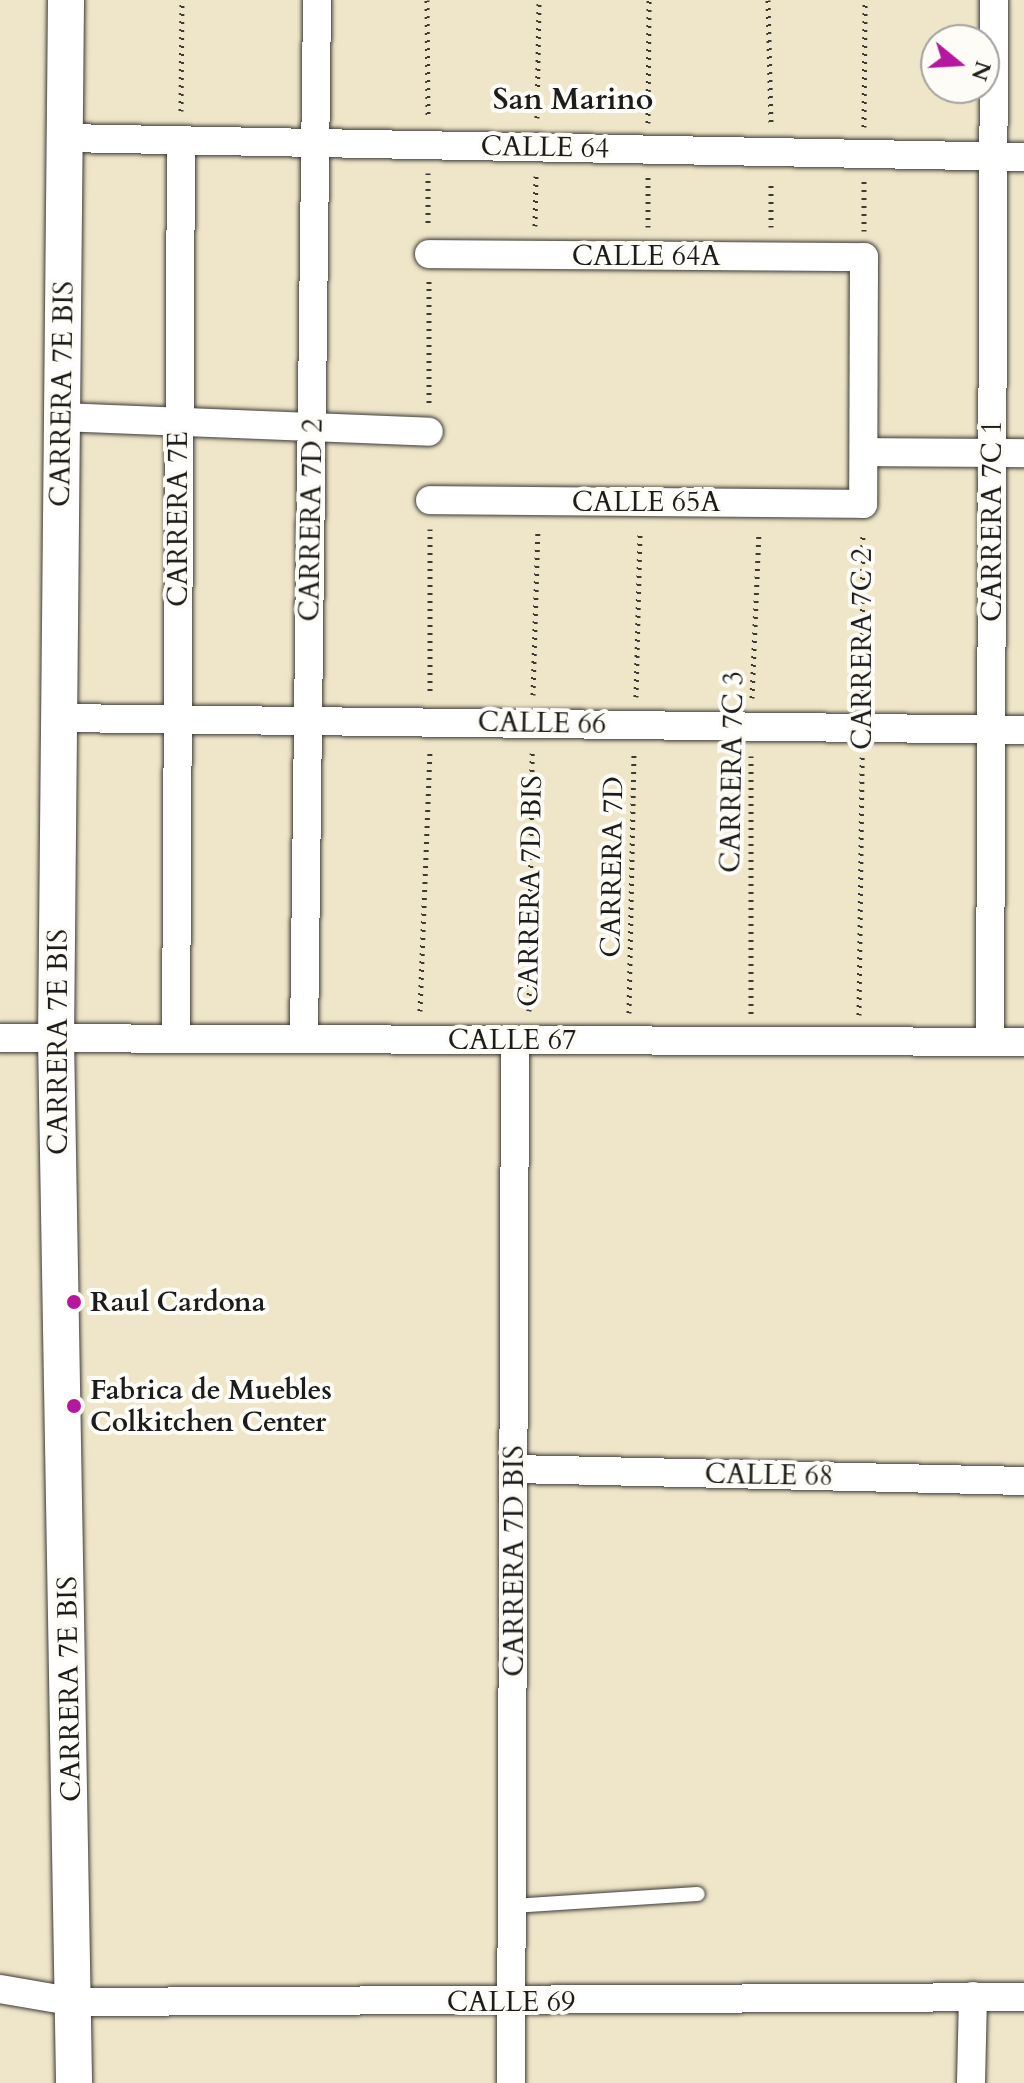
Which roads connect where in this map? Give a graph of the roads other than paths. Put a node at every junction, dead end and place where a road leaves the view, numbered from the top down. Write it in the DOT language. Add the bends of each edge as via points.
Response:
graph roads {
  1 [pos="66,0"];
  2 [pos="317,0"];
  3 [pos="994,0"];
  4 [pos="65,138"];
  5 [pos="181,140"];
  6 [pos="315,142"];
  7 [pos="993,157"];
  8 [pos="1024,157"];
  9 [pos="429,254"];
  10 [pos="62,417"];
  11 [pos="178,422"];
  12 [pos="312,426"];
  13 [pos="429,432"];
  14 [pos="864,452"];
  15 [pos="992,452"];
  16 [pos="1024,453"];
  17 [pos="430,500"];
  18 [pos="59,718"];
  19 [pos="179,719"];
  20 [pos="309,721"];
  21 [pos="991,730"];
  22 [pos="1024,730"];
  23 [pos="0,1038"];
  24 [pos="56,1038"];
  25 [pos="176,1039"];
  26 [pos="304,1039"];
  27 [pos="522,1040"];
  28 [pos="990,1042"];
  29 [pos="1024,1042"];
  30 [pos="515,1469"];
  31 [pos="1024,1481"];
  32 [pos="698,1894"];
  33 [pos="512,1906"];
  34 [pos="0,1989"];
  35 [pos="973,1996"];
  36 [pos="1024,1997"];
  37 [pos="75,2002"];
  38 [pos="511,2003"];
  39 [pos="74,2083"];
  40 [pos="511,2083"];
  41 [pos="971,2083"];
  1 -- 4 [label="street, CARRERA 7E BIS"];
  2 -- 6 [label="street, CARRERA 7D 2"];
  3 -- 7 [label="street, CARRERA 7C 1"];
  4 -- 5 [label="street, CALLE 64"];
  4 -- 10 [label="street, CARRERA 7E BIS"];
  5 -- 6 [label="street, CALLE 64"];
  5 -- 11 [label="street, CARRERA 7E"];
  6 -- 7 [label="street, CALLE 64"];
  6 -- 12 [label="street, CARRERA 7D 2"];
  7 -- 8 [label="street, CALLE 64"];
  7 -- 15 [label="street, CARRERA 7C 1"];
  9 -- 14 [label="street, CALLE 64A" via="864,257"];
  10 -- 11 [label="street"];
  10 -- 18 [label="street, CARRERA 7E BIS"];
  11 -- 12 [label="street"];
  11 -- 19 [label="street, CARRERA 7E"];
  12 -- 13 [label="street"];
  12 -- 20 [label="street, CARRERA 7D 2"];
  14 -- 15 [label="street"];
  14 -- 17 [label="street, CALLE 65A" via="863,504"];
  15 -- 16 [label="street"];
  15 -- 21 [label="street, CARRERA 7C 1"];
  18 -- 19 [label="street, CALLE 66"];
  18 -- 24 [label="street, CARRERA 7E BIS"];
  19 -- 20 [label="street, CALLE 66"];
  19 -- 25 [label="street, CARRERA 7E"];
  20 -- 21 [label="street, CALLE 66"];
  20 -- 26 [label="street, CARRERA 7D 2"];
  21 -- 22 [label="street, CALLE 66"];
  21 -- 28 [label="street, CARRERA 7C 1"];
  23 -- 24 [label="street, CALLE 67"];
  24 -- 25 [label="street, CALLE 67"];
  24 -- 37 [label="street, CARRERA 7E BIS"];
  25 -- 26 [label="street, CALLE 67"];
  26 -- 27 [label="street, CALLE 67"];
  27 -- 28 [label="street, CALLE 67"];
  27 -- 30 [label="street, CARRERA 7D BIS"];
  28 -- 29 [label="street, CALLE 67"];
  30 -- 31 [label="street, CALLE 68"];
  30 -- 33 [label="street, CARRERA 7D BIS"];
  32 -- 33 [label="lane"];
  33 -- 38 [label="street, CARRERA 7D BIS"];
  34 -- 37 [label="street, CALLE 69"];
  35 -- 36 [label="street, CALLE 69"];
  35 -- 38 [label="street, CALLE 69"];
  35 -- 41 [label="street"];
  37 -- 38 [label="street, CALLE 69"];
  37 -- 39 [label="street, CARRERA 7E BIS"];
  38 -- 40 [label="street, CARRERA 7D BIS"];
}
